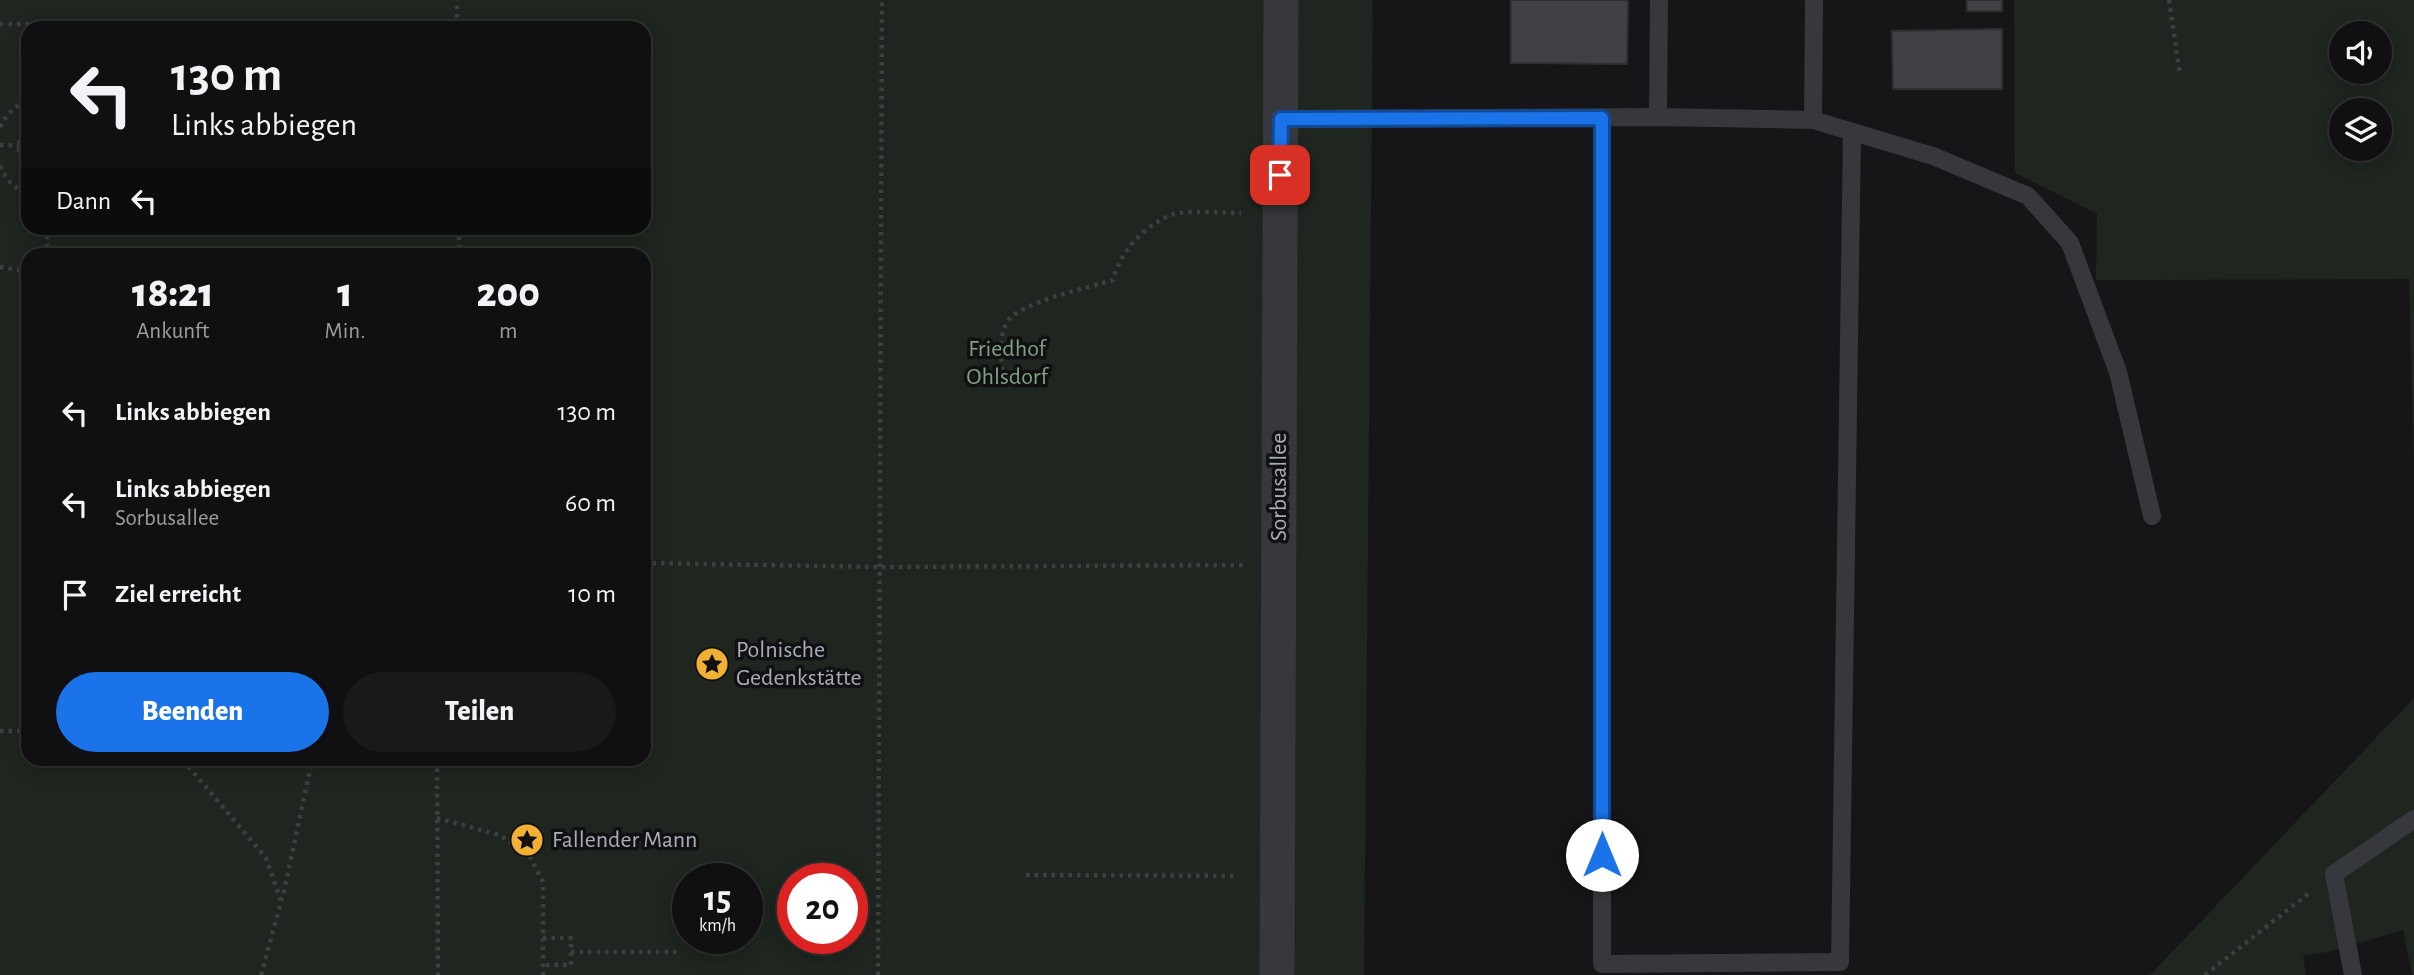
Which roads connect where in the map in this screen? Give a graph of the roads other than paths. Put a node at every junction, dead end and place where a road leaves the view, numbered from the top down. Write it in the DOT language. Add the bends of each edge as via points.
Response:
graph roads {
  1 [pos="1281,0"];
  2 [pos="1659,0"];
  3 [pos="1814,0"];
  4 [pos="1658,117"];
  5 [pos="1602,118"];
  6 [pos="1281,119"];
  7 [pos="1813,120"];
  8 [pos="1852,132"];
  9 [pos="2152,516"];
  10 [pos="2414,819"];
  11 [pos="1277,975"];
  12 [pos="2353,975"];
  1 -- 6 [label="street, Sorbusallee"];
  2 -- 4 [label="lane"];
  3 -- 7 [label="lane"];
  4 -- 5 [label="lane"];
  4 -- 7 [label="lane"];
  5 -- 6 [label="lane"];
  5 -- 8 [label="lane" via="1602,964 1840,962"];
  6 -- 11 [label="street, Sorbusallee"];
  7 -- 8 [label="lane"];
  8 -- 9 [label="lane" via="1933,156 2028,196 2070,243 2118,372"];
  10 -- 12 [label="lane" via="2334,874"];
}
